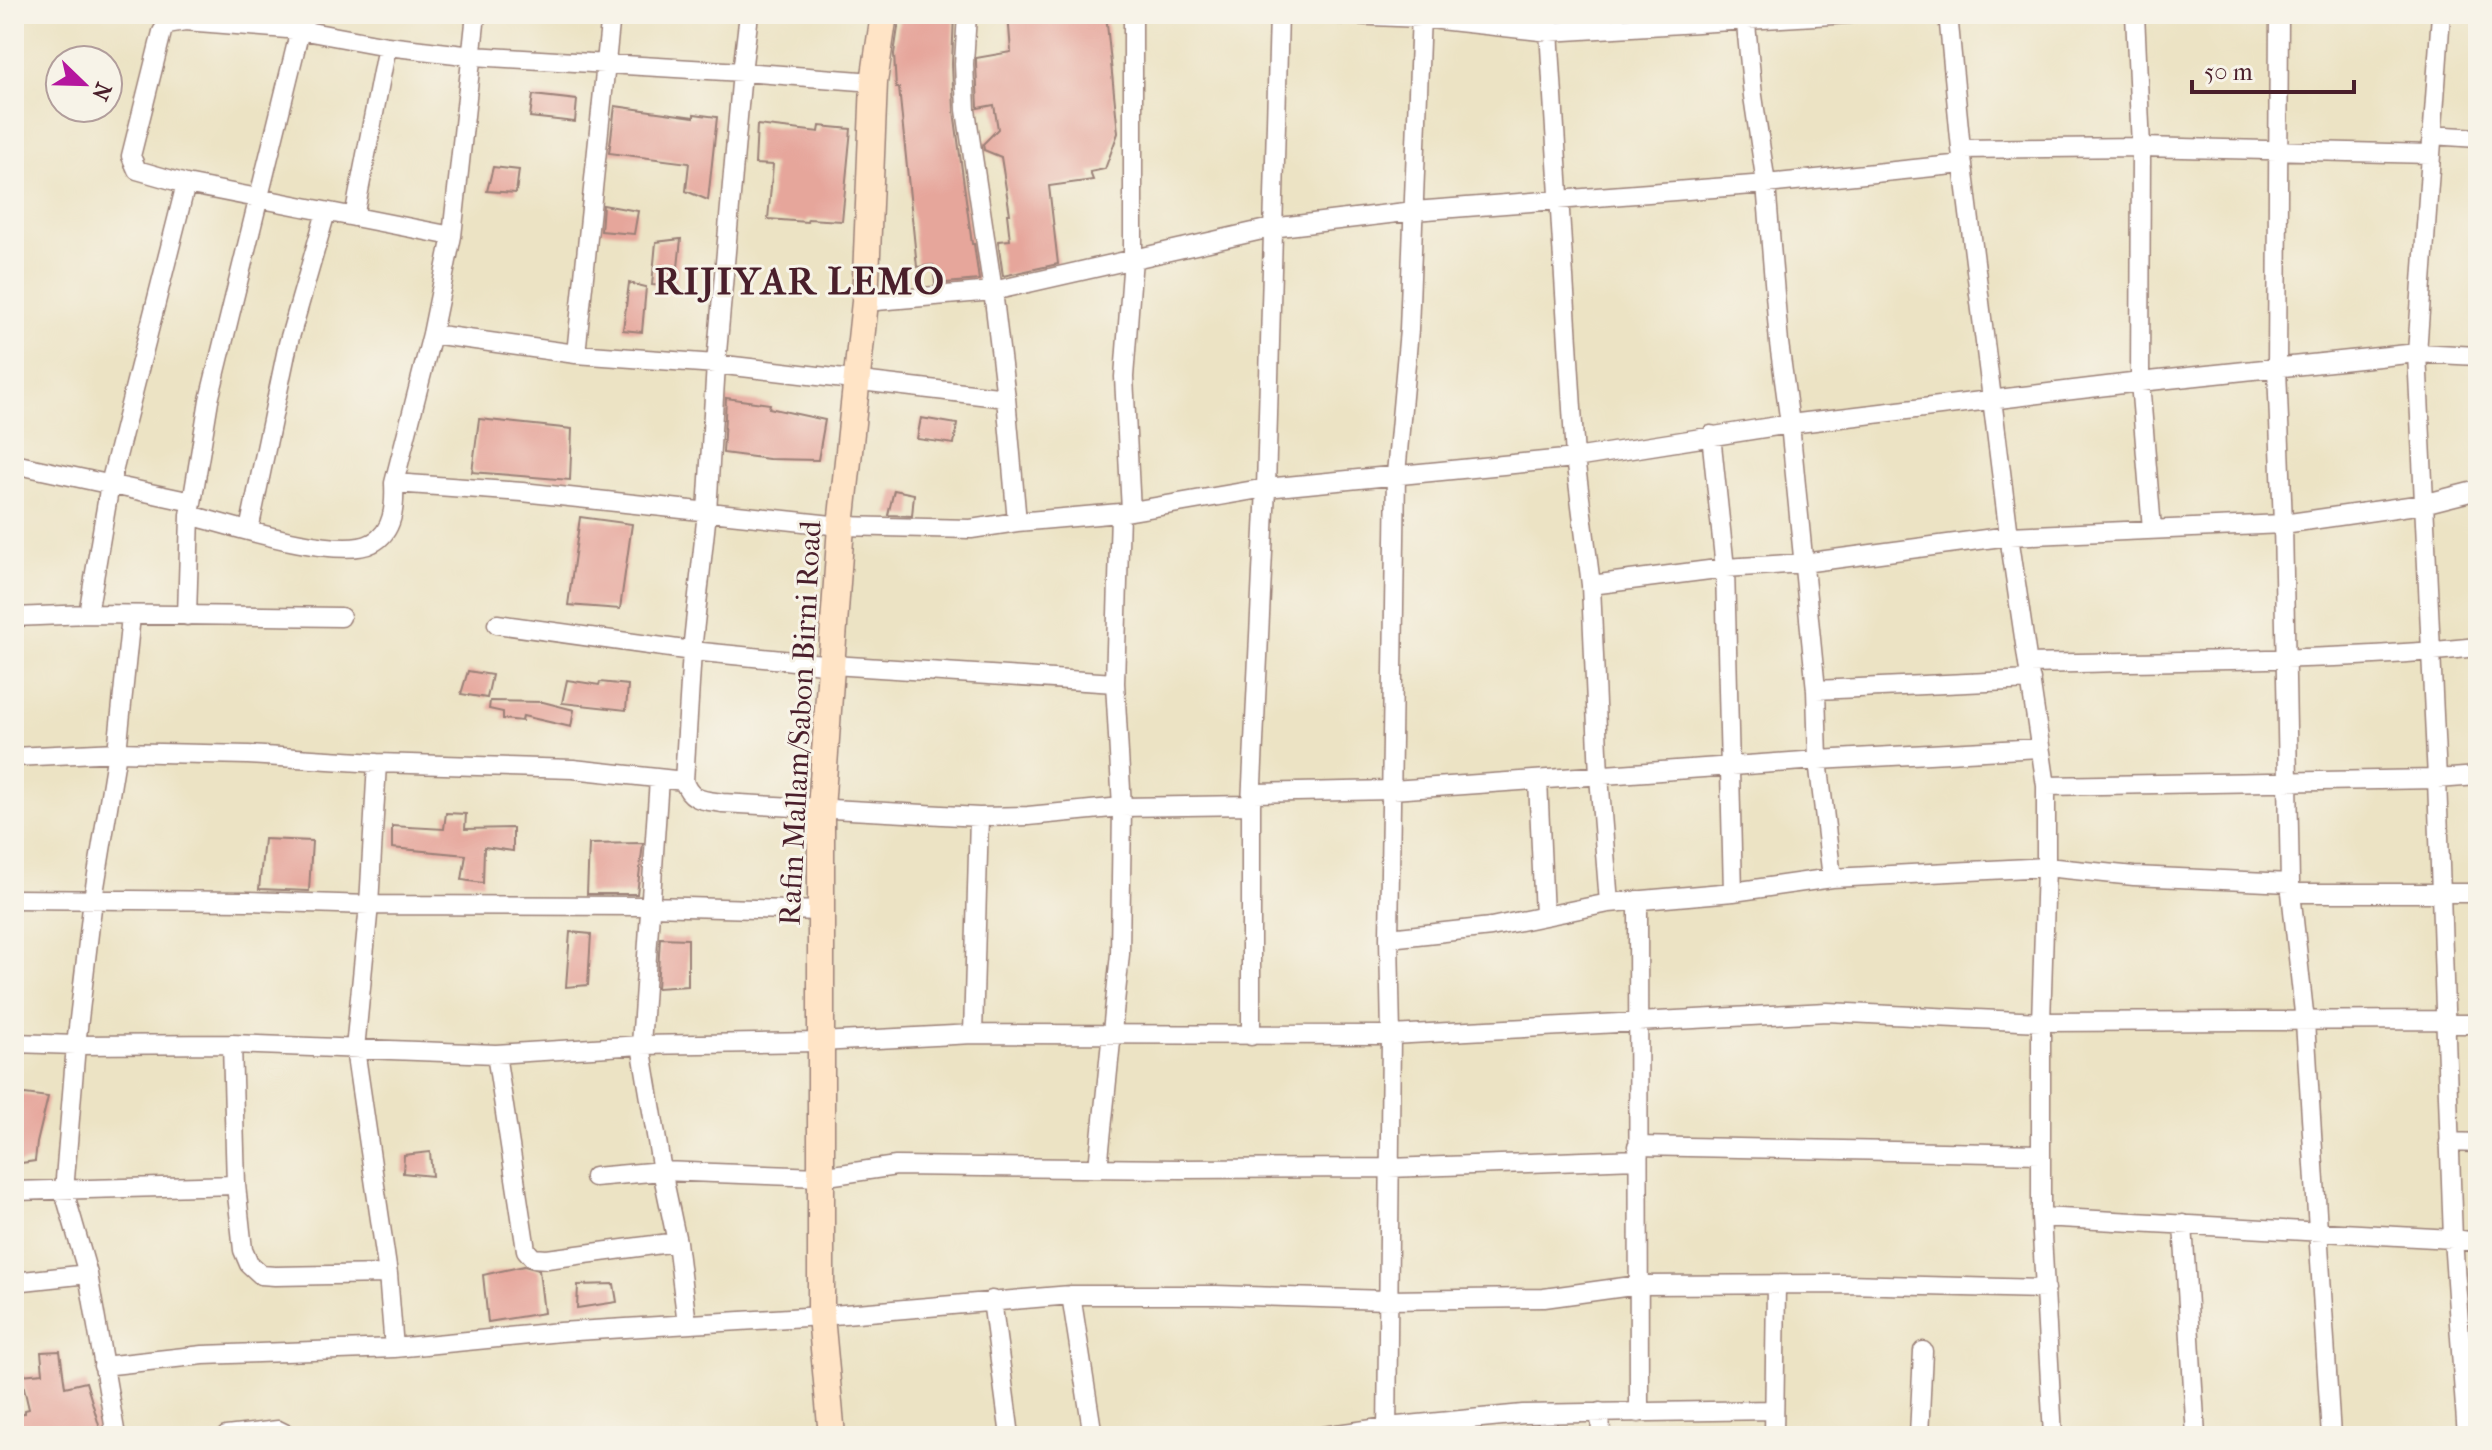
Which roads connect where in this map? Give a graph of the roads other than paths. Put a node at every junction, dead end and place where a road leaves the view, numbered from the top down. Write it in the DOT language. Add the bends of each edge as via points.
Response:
graph roads {
  1 [pos="476,14"];
  2 [pos="611,14"];
  3 [pos="749,14"];
  4 [pos="884,14"];
  5 [pos="967,14"];
  6 [pos="1133,14"];
  7 [pos="1279,14"];
  8 [pos="1325,14"];
  9 [pos="1849,14"];
  10 [pos="1948,14"];
  11 [pos="2135,14"];
  12 [pos="2279,14"];
  13 [pos="2441,14"];
  14 [pos="1421,16"];
  15 [pos="1746,18"];
  16 [pos="301,22"];
  17 [pos="1548,23"];
  18 [pos="387,46"];
  19 [pos="473,56"];
  20 [pos="606,64"];
  21 [pos="742,72"];
  22 [pos="874,82"];
  23 [pos="2431,135"];
  24 [pos="2478,138"];
  25 [pos="2141,147"];
  26 [pos="2279,151"];
  27 [pos="2431,154"];
  28 [pos="1962,156"];
  29 [pos="186,184"];
  30 [pos="1766,184"];
  31 [pos="257,198"];
  32 [pos="1561,201"];
  33 [pos="1414,211"];
  34 [pos="326,212"];
  35 [pos="354,217"];
  36 [pos="1271,228"];
  37 [pos="452,236"];
  38 [pos="1133,258"];
  39 [pos="993,291"];
  40 [pos="865,302"];
  41 [pos="432,334"];
  42 [pos="2417,353"];
  43 [pos="576,354"];
  44 [pos="2478,356"];
  45 [pos="716,364"];
  46 [pos="2277,369"];
  47 [pos="856,380"];
  48 [pos="2140,382"];
  49 [pos="1006,398"];
  50 [pos="1994,399"];
  51 [pos="1790,424"];
  52 [pos="1711,435"];
  53 [pos="1575,458"];
  54 [pos="14,464"];
  55 [pos="1396,474"];
  56 [pos="394,483"];
  57 [pos="110,484"];
  58 [pos="1266,488"];
  59 [pos="2478,490"];
  60 [pos="2423,504"];
  61 [pos="191,509"];
  62 [pos="707,512"];
  63 [pos="1125,512"];
  64 [pos="1017,522"];
  65 [pos="2283,524"];
  66 [pos="841,526"];
  67 [pos="2152,529"];
  68 [pos="249,530"];
  69 [pos="2009,536"];
  70 [pos="1803,563"];
  71 [pos="1725,568"];
  72 [pos="1591,585"];
  73 [pos="88,614"];
  74 [pos="131,616"];
  75 [pos="187,616"];
  76 [pos="14,617"];
  77 [pos="341,617"];
  78 [pos="497,624"];
  79 [pos="2478,647"];
  80 [pos="692,651"];
  81 [pos="2430,652"];
  82 [pos="2285,658"];
  83 [pos="833,665"];
  84 [pos="2030,672"];
  85 [pos="1115,683"];
  86 [pos="1816,690"];
  87 [pos="2040,748"];
  88 [pos="117,752"];
  89 [pos="14,757"];
  90 [pos="1818,760"];
  91 [pos="377,763"];
  92 [pos="1728,767"];
  93 [pos="1599,776"];
  94 [pos="2478,776"];
  95 [pos="659,779"];
  96 [pos="2437,779"];
  97 [pos="1538,780"];
  98 [pos="684,781"];
  99 [pos="2290,782"];
  100 [pos="2046,786"];
  101 [pos="1392,790"];
  102 [pos="1252,799"];
  103 [pos="1122,807"];
  104 [pos="821,809"];
  105 [pos="979,817"];
  106 [pos="2046,867"];
  107 [pos="1832,878"];
  108 [pos="2291,888"];
  109 [pos="1733,892"];
  110 [pos="2440,893"];
  111 [pos="2478,893"];
  112 [pos="14,899"];
  113 [pos="93,899"];
  114 [pos="1638,900"];
  115 [pos="1609,903"];
  116 [pos="369,905"];
  117 [pos="651,906"];
  118 [pos="821,911"];
  119 [pos="1544,916"];
  120 [pos="1389,938"];
  121 [pos="2041,1022"];
  122 [pos="2305,1022"];
  123 [pos="2445,1022"];
  124 [pos="1637,1023"];
  125 [pos="2478,1024"];
  126 [pos="1112,1032"];
  127 [pos="973,1034"];
  128 [pos="1391,1035"];
  129 [pos="1251,1036"];
  130 [pos="820,1042"];
  131 [pos="14,1043"];
  132 [pos="232,1044"];
  133 [pos="76,1045"];
  134 [pos="641,1045"];
  135 [pos="355,1049"];
  136 [pos="496,1054"];
  137 [pos="2449,1142"];
  138 [pos="2478,1143"];
  139 [pos="1637,1152"];
  140 [pos="2041,1154"];
  141 [pos="1098,1168"];
  142 [pos="1389,1168"];
  143 [pos="662,1171"];
  144 [pos="594,1177"];
  145 [pos="820,1177"];
  146 [pos="236,1185"];
  147 [pos="14,1191"];
  148 [pos="64,1191"];
  149 [pos="2041,1217"];
  150 [pos="2183,1224"];
  151 [pos="2318,1231"];
  152 [pos="2453,1239"];
  153 [pos="677,1242"];
  154 [pos="2478,1242"];
  155 [pos="88,1274"];
  156 [pos="388,1274"];
  157 [pos="14,1282"];
  158 [pos="1639,1285"];
  159 [pos="1776,1285"];
  160 [pos="2046,1289"];
  161 [pos="1071,1295"];
  162 [pos="992,1300"];
  163 [pos="1387,1300"];
  164 [pos="821,1316"];
  165 [pos="687,1324"];
  166 [pos="394,1348"];
  167 [pos="1923,1351"];
  168 [pos="103,1366"];
  169 [pos="1774,1410"];
  170 [pos="1600,1412"];
  171 [pos="1639,1413"];
  172 [pos="1387,1432"];
  173 [pos="116,1436"];
  174 [pos="226,1436"];
  175 [pos="290,1436"];
  176 [pos="832,1436"];
  177 [pos="1010,1436"];
  178 [pos="1093,1436"];
  179 [pos="1323,1436"];
  180 [pos="1601,1436"];
  181 [pos="1774,1436"];
  182 [pos="1919,1436"];
  183 [pos="2053,1436"];
  184 [pos="2196,1436"];
  185 [pos="2331,1436"];
  186 [pos="2467,1436"];
  1 -- 19 [label="street"];
  2 -- 20 [label="street"];
  3 -- 21 [label="street"];
  4 -- 22 [label="street, Rafin Mallam/Sabon Birni Road"];
  5 -- 39 [label="street" via="966,110"];
  6 -- 38 [label="street"];
  7 -- 36 [label="street"];
  8 -- 14 [label="street"];
  9 -- 15 [label="street"];
  10 -- 28 [label="street"];
  11 -- 25 [label="street"];
  12 -- 26 [label="street"];
  13 -- 23 [label="street"];
  14 -- 17 [label="street"];
  14 -- 33 [label="street"];
  15 -- 17 [label="street"];
  15 -- 30 [label="street"];
  16 -- 18 [label="street"];
  16 -- 29 [label="street" via="167,24 131,156 137,170"];
  16 -- 31 [label="street"];
  17 -- 32 [label="street"];
  18 -- 19 [label="street"];
  18 -- 35 [label="street"];
  19 -- 20 [label="street"];
  19 -- 37 [label="street"];
  20 -- 21 [label="street"];
  20 -- 43 [label="street"];
  21 -- 22 [label="street"];
  21 -- 45 [label="street"];
  22 -- 40 [label="street, Rafin Mallam/Sabon Birni Road"];
  23 -- 24 [label="street"];
  23 -- 27 [label="street"];
  25 -- 26 [label="street"];
  25 -- 28 [label="street"];
  25 -- 48 [label="street"];
  26 -- 27 [label="street"];
  26 -- 46 [label="street"];
  27 -- 42 [label="street"];
  28 -- 30 [label="street"];
  28 -- 50 [label="street"];
  29 -- 31 [label="street"];
  29 -- 57 [label="street"];
  30 -- 32 [label="street"];
  30 -- 51 [label="street"];
  31 -- 34 [label="street"];
  31 -- 61 [label="street" via="209,400"];
  32 -- 33 [label="street"];
  32 -- 53 [label="street"];
  33 -- 36 [label="street"];
  33 -- 55 [label="street"];
  34 -- 35 [label="street"];
  34 -- 68 [label="street" via="288,344"];
  35 -- 37 [label="street"];
  36 -- 38 [label="street"];
  36 -- 58 [label="street"];
  37 -- 41 [label="street"];
  38 -- 39 [label="street"];
  38 -- 63 [label="street" via="1124,377"];
  39 -- 40 [label="street"];
  39 -- 49 [label="street"];
  40 -- 47 [label="street, Rafin Mallam/Sabon Birni Road"];
  41 -- 43 [label="street"];
  41 -- 56 [label="street"];
  42 -- 44 [label="street"];
  42 -- 46 [label="street"];
  42 -- 60 [label="street"];
  43 -- 45 [label="street"];
  45 -- 47 [label="street"];
  45 -- 62 [label="street"];
  46 -- 48 [label="street"];
  46 -- 65 [label="street"];
  47 -- 49 [label="street"];
  47 -- 66 [label="street, Rafin Mallam/Sabon Birni Road"];
  48 -- 50 [label="street"];
  48 -- 67 [label="street"];
  49 -- 64 [label="street"];
  50 -- 51 [label="street"];
  50 -- 69 [label="street"];
  51 -- 52 [label="street"];
  51 -- 70 [label="street"];
  52 -- 53 [label="street"];
  52 -- 71 [label="street"];
  53 -- 55 [label="street"];
  53 -- 72 [label="street"];
  54 -- 57 [label="street"];
  55 -- 58 [label="street"];
  55 -- 101 [label="street"];
  56 -- 62 [label="street"];
  56 -- 68 [label="street" via="395,507 388,527 372,543 345,550"];
  57 -- 61 [label="street"];
  57 -- 73 [label="street"];
  58 -- 63 [label="street"];
  58 -- 102 [label="street"];
  59 -- 60 [label="street"];
  60 -- 65 [label="street"];
  60 -- 81 [label="street"];
  61 -- 68 [label="street"];
  61 -- 75 [label="street"];
  62 -- 66 [label="street"];
  62 -- 80 [label="street"];
  63 -- 64 [label="street"];
  63 -- 85 [label="street"];
  64 -- 66 [label="street" via="971,529"];
  65 -- 67 [label="street"];
  65 -- 82 [label="street"];
  66 -- 83 [label="street, Rafin Mallam/Sabon Birni Road"];
  67 -- 69 [label="street"];
  69 -- 70 [label="street"];
  69 -- 84 [label="street"];
  70 -- 71 [label="street"];
  70 -- 86 [label="street"];
  71 -- 72 [label="street"];
  71 -- 92 [label="street"];
  72 -- 93 [label="street"];
  73 -- 74 [label="street"];
  73 -- 76 [label="street"];
  74 -- 75 [label="street"];
  74 -- 88 [label="street"];
  75 -- 77 [label="street"];
  78 -- 80 [label="street"];
  79 -- 81 [label="street"];
  80 -- 83 [label="street"];
  80 -- 98 [label="street"];
  81 -- 82 [label="street"];
  81 -- 96 [label="street"];
  82 -- 84 [label="street"];
  82 -- 99 [label="street"];
  83 -- 85 [label="street"];
  83 -- 104 [label="street, Rafin Mallam/Sabon Birni Road"];
  84 -- 86 [label="street"];
  84 -- 87 [label="street"];
  85 -- 103 [label="street"];
  86 -- 90 [label="street"];
  87 -- 90 [label="street"];
  87 -- 100 [label="street"];
  88 -- 89 [label="street"];
  88 -- 91 [label="street"];
  88 -- 113 [label="street"];
  90 -- 92 [label="street"];
  90 -- 107 [label="street"];
  91 -- 95 [label="street" via="573,769"];
  91 -- 116 [label="street"];
  92 -- 93 [label="street"];
  92 -- 109 [label="street"];
  93 -- 97 [label="street"];
  93 -- 115 [label="street"];
  94 -- 96 [label="street"];
  95 -- 98 [label="street"];
  95 -- 117 [label="street"];
  96 -- 99 [label="street"];
  96 -- 110 [label="street"];
  97 -- 101 [label="street"];
  97 -- 119 [label="street"];
  98 -- 104 [label="street" via="687,793 698,800"];
  99 -- 100 [label="street"];
  99 -- 108 [label="street"];
  100 -- 106 [label="street"];
  101 -- 102 [label="street"];
  101 -- 120 [label="street"];
  102 -- 103 [label="street"];
  102 -- 129 [label="street"];
  103 -- 105 [label="street"];
  103 -- 126 [label="street" via="1120,954"];
  104 -- 105 [label="street"];
  104 -- 118 [label="street, Rafin Mallam/Sabon Birni Road"];
  105 -- 127 [label="street"];
  106 -- 107 [label="street"];
  106 -- 108 [label="street"];
  106 -- 121 [label="street"];
  107 -- 109 [label="street"];
  108 -- 110 [label="street"];
  108 -- 122 [label="street"];
  109 -- 114 [label="street"];
  110 -- 111 [label="street"];
  110 -- 123 [label="street"];
  112 -- 113 [label="street"];
  113 -- 116 [label="street"];
  113 -- 133 [label="street"];
  114 -- 115 [label="street"];
  114 -- 124 [label="street"];
  115 -- 119 [label="street"];
  116 -- 117 [label="street"];
  116 -- 135 [label="street"];
  117 -- 118 [label="street"];
  117 -- 134 [label="street"];
  118 -- 130 [label="street, Rafin Mallam/Sabon Birni Road"];
  119 -- 120 [label="street"];
  120 -- 128 [label="street"];
  121 -- 122 [label="street"];
  121 -- 124 [label="street" via="1827,1012"];
  121 -- 140 [label="street"];
  122 -- 123 [label="street"];
  122 -- 151 [label="street"];
  123 -- 125 [label="street"];
  123 -- 137 [label="street"];
  124 -- 128 [label="street"];
  124 -- 139 [label="street"];
  126 -- 127 [label="street"];
  126 -- 129 [label="street"];
  126 -- 141 [label="street"];
  127 -- 130 [label="street"];
  128 -- 129 [label="street"];
  128 -- 142 [label="street"];
  130 -- 134 [label="street"];
  130 -- 145 [label="street, Rafin Mallam/Sabon Birni Road"];
  131 -- 133 [label="street"];
  132 -- 133 [label="street"];
  132 -- 135 [label="street"];
  132 -- 146 [label="street"];
  133 -- 148 [label="street"];
  134 -- 136 [label="street"];
  134 -- 143 [label="street"];
  135 -- 136 [label="street"];
  135 -- 156 [label="street"];
  136 -- 153 [label="street" via="526,1250 533,1258"];
  137 -- 138 [label="street"];
  137 -- 152 [label="street"];
  139 -- 140 [label="street"];
  139 -- 142 [label="street"];
  139 -- 158 [label="street"];
  140 -- 149 [label="street"];
  141 -- 142 [label="street"];
  141 -- 145 [label="street" via="896,1166"];
  142 -- 163 [label="street"];
  143 -- 144 [label="street"];
  143 -- 145 [label="street"];
  143 -- 153 [label="street"];
  145 -- 164 [label="street, Rafin Mallam/Sabon Birni Road"];
  146 -- 148 [label="street"];
  146 -- 156 [label="street" via="243,1250 261,1275"];
  147 -- 148 [label="street"];
  148 -- 155 [label="street"];
  149 -- 150 [label="street"];
  149 -- 160 [label="street"];
  150 -- 151 [label="street"];
  150 -- 184 [label="street"];
  151 -- 152 [label="street"];
  151 -- 185 [label="street"];
  152 -- 154 [label="street"];
  152 -- 186 [label="street"];
  153 -- 165 [label="street"];
  155 -- 157 [label="street"];
  155 -- 168 [label="street"];
  156 -- 166 [label="street"];
  158 -- 159 [label="street"];
  158 -- 163 [label="street" via="1544,1298"];
  158 -- 171 [label="street"];
  159 -- 160 [label="street"];
  159 -- 169 [label="street"];
  160 -- 183 [label="street"];
  161 -- 162 [label="street"];
  161 -- 163 [label="street"];
  161 -- 178 [label="street"];
  162 -- 164 [label="street"];
  162 -- 177 [label="street"];
  163 -- 172 [label="street"];
  164 -- 165 [label="street"];
  164 -- 176 [label="street, Rafin Mallam/Sabon Birni Road"];
  165 -- 166 [label="street"];
  166 -- 168 [label="street" via="203,1355"];
  167 -- 182 [label="street"];
  168 -- 173 [label="street"];
  169 -- 171 [label="street"];
  169 -- 181 [label="street"];
  170 -- 171 [label="street"];
  170 -- 172 [label="street" via="1523,1414"];
  170 -- 180 [label="street"];
  172 -- 179 [label="street"];
  174 -- 175 [label="street" via="278,1430"];
}
